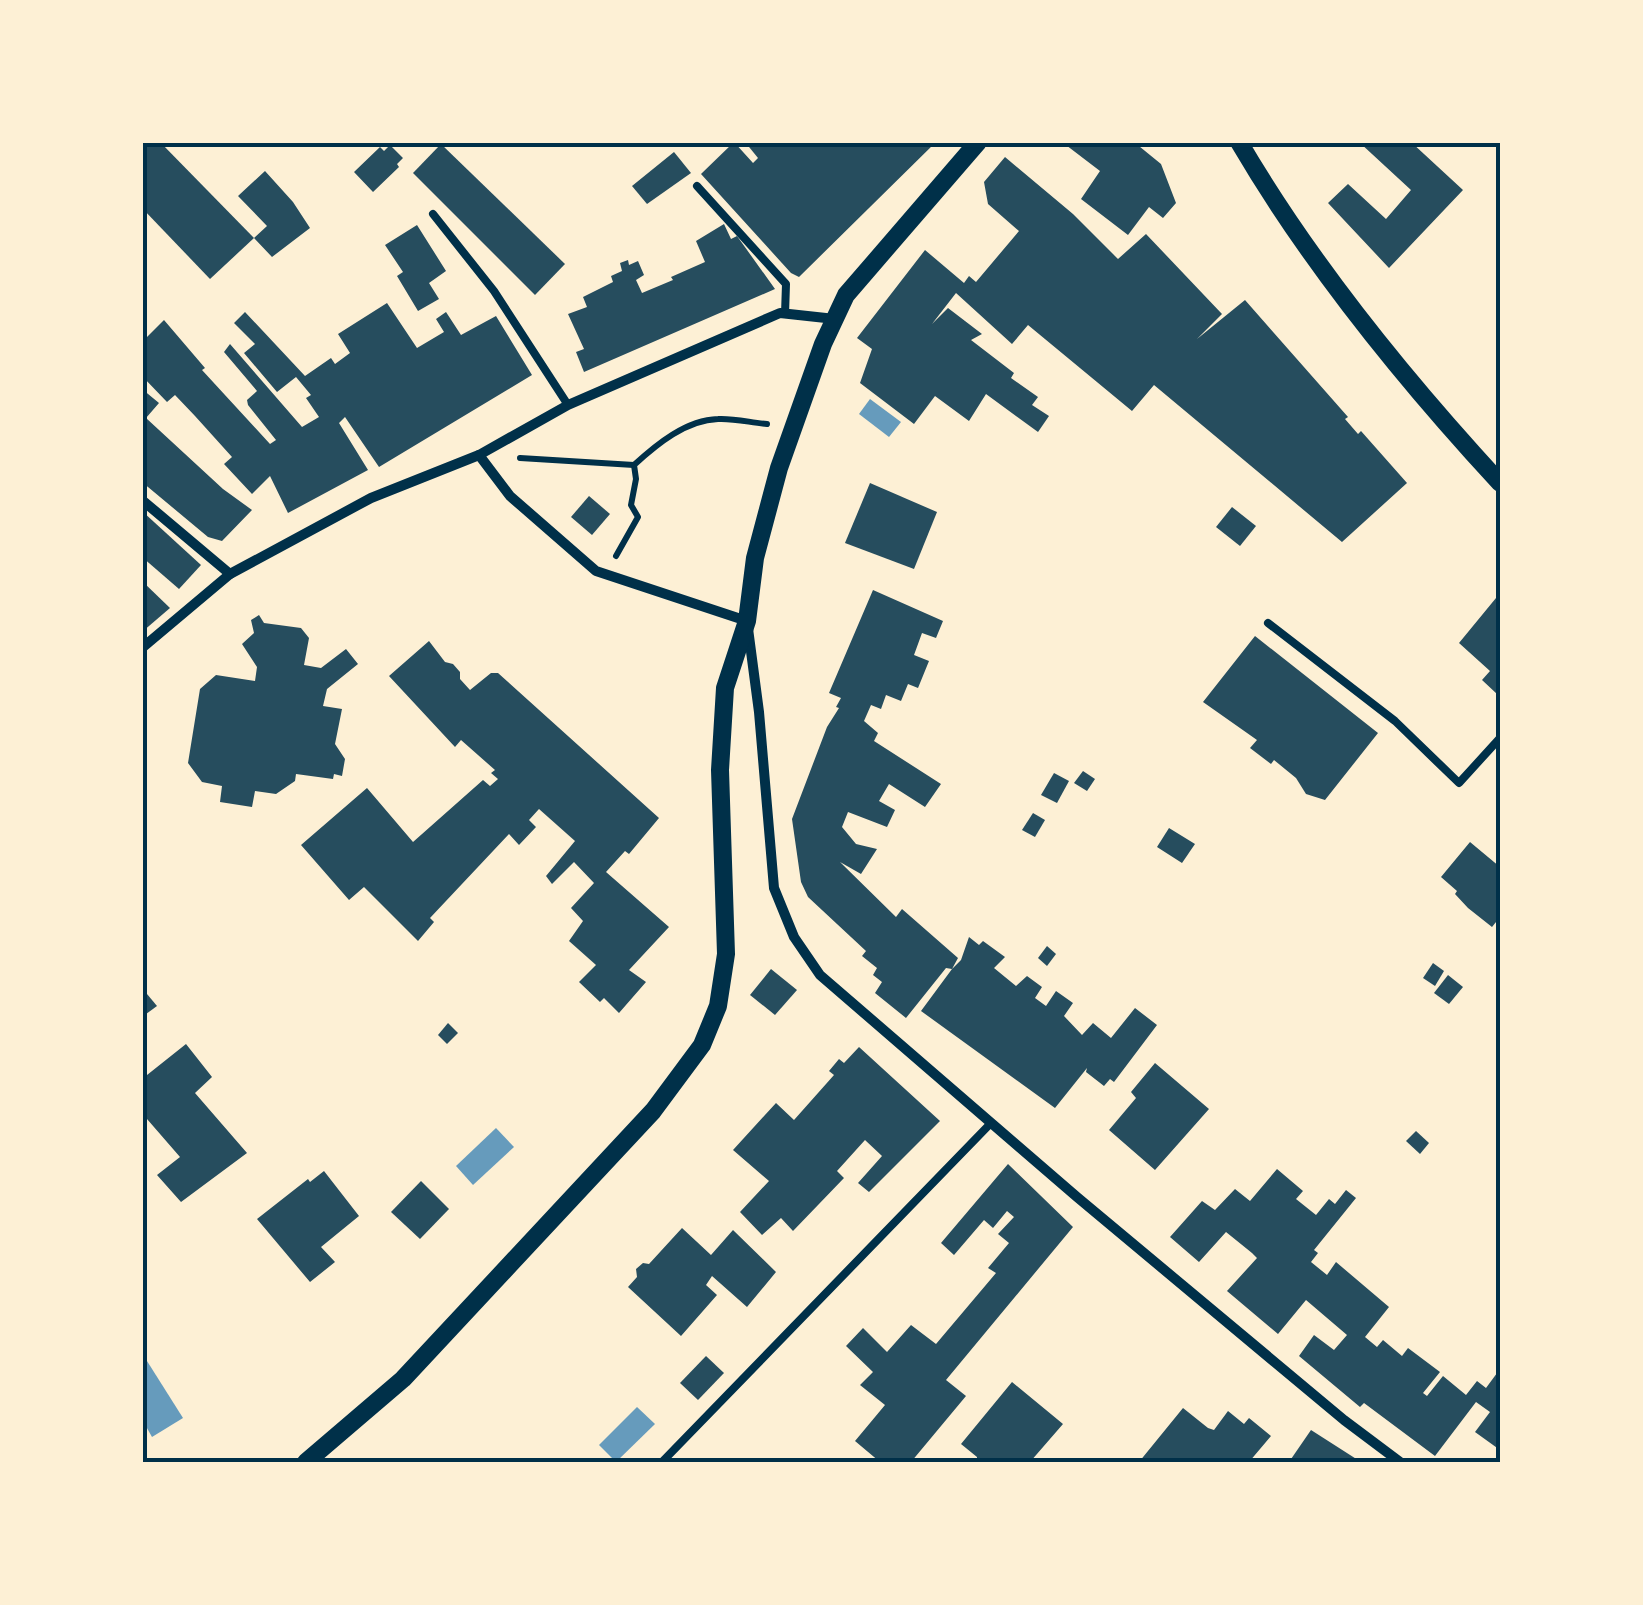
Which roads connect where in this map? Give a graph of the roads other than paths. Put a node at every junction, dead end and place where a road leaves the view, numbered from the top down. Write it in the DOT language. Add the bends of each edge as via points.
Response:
graph roads {
  1 [pos="978,142"];
  2 [pos="1239,142"];
  3 [pos="697,186"];
  4 [pos="433,214"];
  5 [pos="785,314"];
  6 [pos="834,319"];
  7 [pos="568,406"];
  8 [pos="479,455"];
  9 [pos="1500,482"];
  10 [pos="142,500"];
  11 [pos="230,574"];
  12 [pos="747,621"];
  13 [pos="1268,623"];
  14 [pos="142,648"];
  15 [pos="1500,738"];
  16 [pos="991,1122"];
  17 [pos="306,1462"];
  18 [pos="662,1462"];
  19 [pos="1400,1462"];
  1 -- 6 [label="street" via="846,295"];
  2 -- 9 [label="street" via="1346,300"];
  3 -- 5 [label="lane" via="786,284"];
  4 -- 7 [label="lane" via="494,291"];
  5 -- 6 [label="street"];
  5 -- 7 [label="street"];
  6 -- 12 [label="street" via="755,558"];
  7 -- 8 [label="street"];
  8 -- 11 [label="street" via="370,498"];
  8 -- 12 [label="street" via="510,496 596,571"];
  10 -- 11 [label="street"];
  11 -- 14 [label="street"];
  12 -- 16 [label="street" via="774,888 794,937 820,975"];
  12 -- 17 [label="street" via="725,688 720,770 726,954 718,1006 702,1045 654,1111 402,1379"];
  13 -- 15 [label="lane" via="1395,721 1459,783"];
  16 -- 18 [label="lane"];
  16 -- 19 [label="street"];
}
